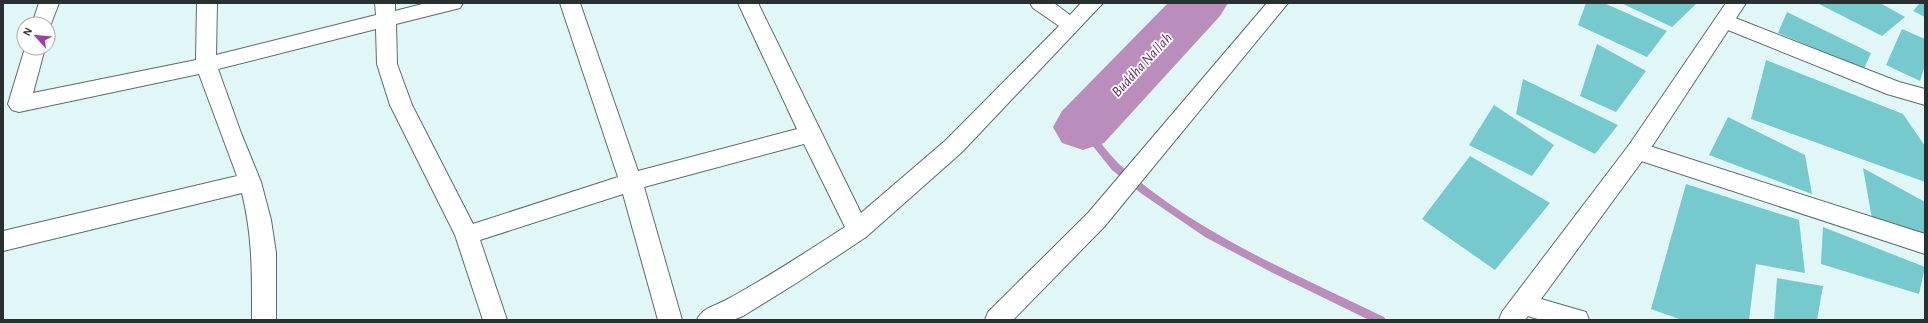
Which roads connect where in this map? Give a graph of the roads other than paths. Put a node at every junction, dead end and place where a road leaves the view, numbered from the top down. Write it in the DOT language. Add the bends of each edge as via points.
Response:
graph roads {
  1 [pos="49,3"];
  2 [pos="207,3"];
  3 [pos="454,3"];
  4 [pos="570,3"];
  5 [pos="748,3"];
  6 [pos="1040,3"];
  7 [pos="1093,3"];
  8 [pos="1278,3"];
  9 [pos="1732,8"];
  10 [pos="385,11"];
  11 [pos="45,16"];
  12 [pos="1071,25"];
  13 [pos="33,56"];
  14 [pos="206,65"];
  15 [pos="1925,97"];
  16 [pos="11,106"];
  17 [pos="810,134"];
  18 [pos="1636,151"];
  19 [pos="250,182"];
  20 [pos="631,182"];
  21 [pos="858,230"];
  22 [pos="467,235"];
  23 [pos="3,241"];
  24 [pos="1925,244"];
  25 [pos="1517,312"];
  26 [pos="264,320"];
  27 [pos="495,320"];
  28 [pos="670,320"];
  29 [pos="709,320"];
  30 [pos="997,320"];
  31 [pos="1578,320"];
  1 -- 11 [label="street"];
  2 -- 14 [label="street"];
  3 -- 10 [label="street"];
  4 -- 20 [label="street"];
  5 -- 17 [label="street"];
  6 -- 12 [label="street"];
  7 -- 12 [label="street"];
  8 -- 30 [label="street" via="1096,220"];
  9 -- 15 [label="street" via="1894,89"];
  9 -- 18 [label="street"];
  10 -- 14 [label="street"];
  10 -- 22 [label="street" via="387,64 401,105"];
  12 -- 21 [label="street" via="954,146"];
  13 -- 16 [label="street"];
  14 -- 16 [label="street"];
  14 -- 19 [label="street"];
  17 -- 20 [label="street"];
  17 -- 21 [label="street"];
  18 -- 24 [label="street"];
  18 -- 25 [label="street"];
  19 -- 23 [label="street"];
  19 -- 26 [label="street" via="260,220 264,253"];
  20 -- 22 [label="street"];
  20 -- 28 [label="street"];
  21 -- 29 [label="street" via="790,276"];
  22 -- 27 [label="street"];
  25 -- 31 [label="street"];
}
